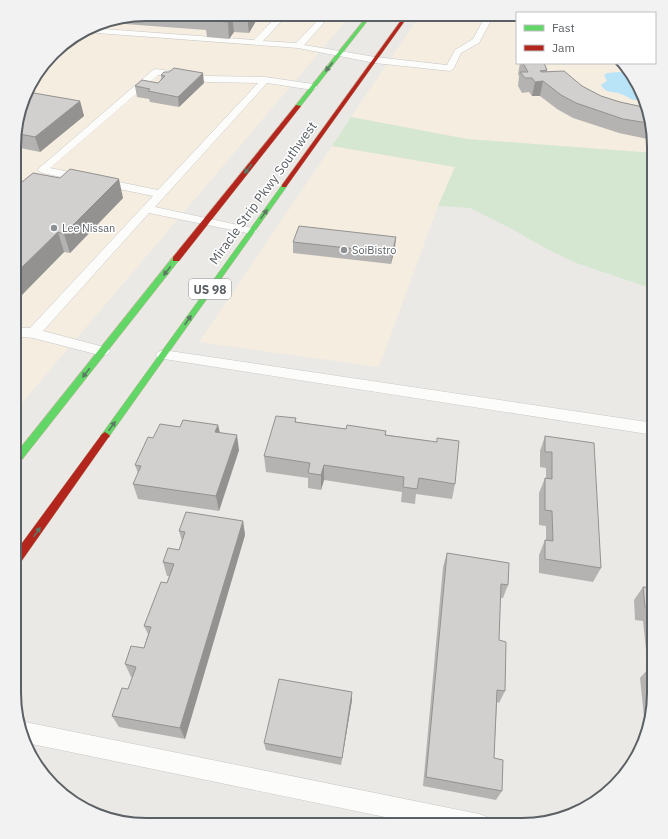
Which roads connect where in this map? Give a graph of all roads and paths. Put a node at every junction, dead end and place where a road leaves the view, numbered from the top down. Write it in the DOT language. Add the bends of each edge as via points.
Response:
graph roads {
  1 [pos="277,21"];
  2 [pos="321,21"];
  3 [pos="365,21"];
  4 [pos="403,21"];
  5 [pos="487,21"];
  6 [pos="98,31"];
  7 [pos="256,43"];
  8 [pos="298,46"];
  9 [pos="340,54"];
  10 [pos="375,60"];
  11 [pos="265,80"];
  12 [pos="313,87"];
  13 [pos="161,194"];
  14 [pos="147,209"];
  15 [pos="206,222"];
  16 [pos="252,231"];
  17 [pos="21,332"];
  18 [pos="34,333"];
  19 [pos="103,351"];
  20 [pos="163,355"];
  21 [pos="647,428"];
  22 [pos="21,454"];
  23 [pos="21,553"];
  24 [pos="28,733"];
  25 [pos="445,818"];
  1 -- 7 [label="lane"];
  2 -- 8 [label="lane"];
  3 -- 9 [label="highway, Miracle Strip Pkwy Southwest"];
  4 -- 10 [label="highway, Miracle Strip Pkwy Southwest / US 98"];
  5 -- 10 [label="lane" via="476,41 458,52 450,68"];
  6 -- 7 [label="lane"];
  7 -- 8 [label="lane"];
  8 -- 9 [label="lane"];
  9 -- 10 [label="lane"];
  9 -- 12 [label="highway, Miracle Strip Pkwy Southwest, one-way"];
  16 -- 10 [label="highway, Miracle Strip Pkwy Southwest / US 98, one-way"];
  11 -- 12 [label="lane"];
  11 -- 13 [label="lane"];
  11 -- 13 [label="lane" via="208,79 156,72 42,170"];
  12 -- 15 [label="highway, Miracle Strip Pkwy Southwest, one-way"];
  13 -- 14 [label="lane"];
  14 -- 15 [label="lane"];
  14 -- 18 [label="lane"];
  15 -- 16 [label="lane"];
  15 -- 19 [label="highway, Miracle Strip Pkwy Southwest, one-way"];
  20 -- 16 [label="highway, Miracle Strip Pkwy Southwest / US 98, one-way"];
  17 -- 18 [label="lane"];
  18 -- 19 [label="lane"];
  19 -- 22 [label="highway, Miracle Strip Pkwy Southwest, one-way"];
  20 -- 21 [label="lane"];
  23 -- 20 [label="highway, Miracle Strip Pkwy Southwest / US 98, one-way"];
  24 -- 25 [label="lane"];
}
